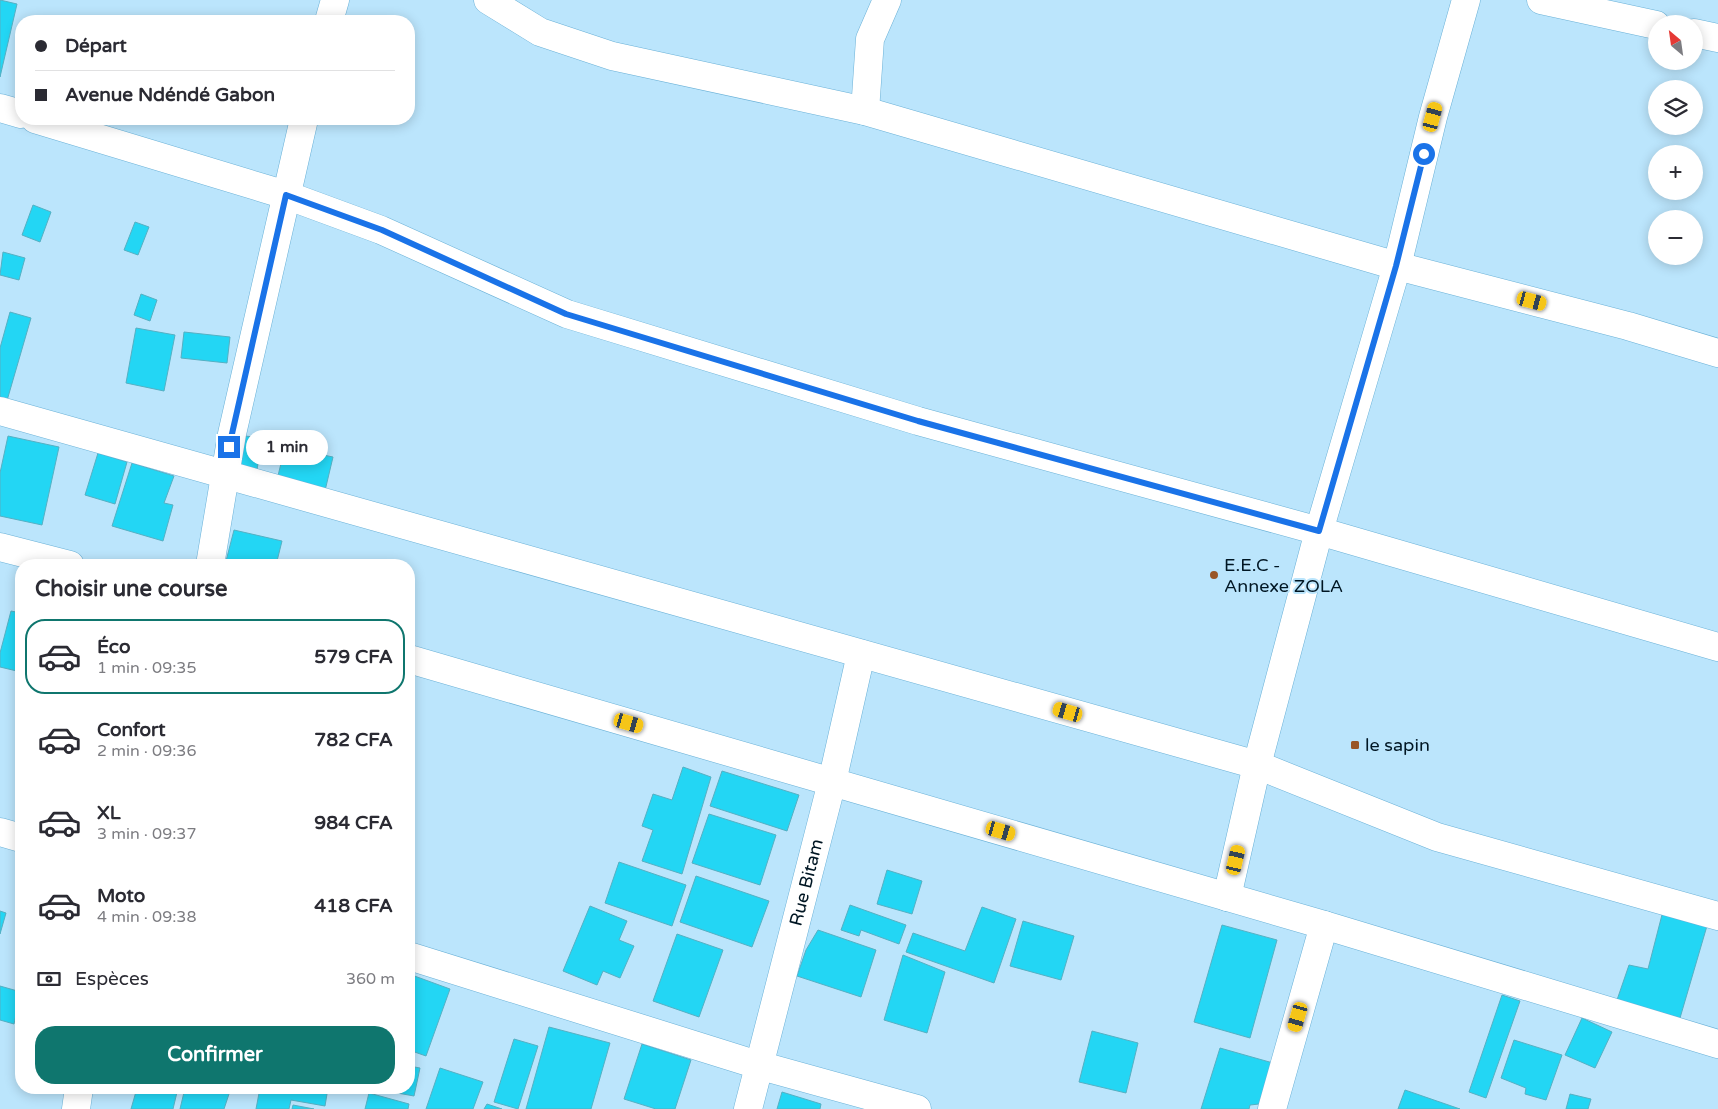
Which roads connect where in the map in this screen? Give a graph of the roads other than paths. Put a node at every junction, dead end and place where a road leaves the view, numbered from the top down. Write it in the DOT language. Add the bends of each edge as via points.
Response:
graph roads {
  1 [pos="335,0"];
  2 [pos="488,0"];
  3 [pos="887,0"];
  4 [pos="1466,0"];
  5 [pos="1541,0"];
  6 [pos="331,15"];
  7 [pos="1648,23"];
  8 [pos="1703,35"];
  9 [pos="1718,38"];
  10 [pos="0,108"];
  11 [pos="865,111"];
  12 [pos="15,112"];
  13 [pos="55,125"];
  14 [pos="303,125"];
  15 [pos="286,195"];
  16 [pos="1396,266"];
  17 [pos="1718,353"];
  18 [pos="0,411"];
  19 [pos="225,474"];
  20 [pos="1319,531"];
  21 [pos="0,547"];
  22 [pos="47,559"];
  23 [pos="211,559"];
  24 [pos="1718,648"];
  25 [pos="861,654"];
  26 [pos="415,661"];
  27 [pos="1257,765"];
  28 [pos="832,782"];
  29 [pos="0,832"];
  30 [pos="15,836"];
  31 [pos="1227,897"];
  32 [pos="1718,916"];
  33 [pos="1324,925"];
  34 [pos="415,958"];
  35 [pos="1718,1044"];
  36 [pos="758,1065"];
  37 [pos="78,1094"];
  38 [pos="76,1109"];
  39 [pos="748,1109"];
  40 [pos="918,1109"];
  41 [pos="1272,1109"];
  1 -- 6 [label="street"];
  2 -- 11 [label="street" via="540,32 612,56"];
  3 -- 11 [label="street" via="870,39"];
  4 -- 16 [label="street"];
  5 -- 7 [label="street"];
  8 -- 9 [label="street"];
  10 -- 12 [label="street"];
  11 -- 16 [label="street"];
  13 -- 15 [label="street"];
  14 -- 15 [label="street"];
  15 -- 19 [label="street"];
  15 -- 20 [label="street" via="382,230 566,314 918,421"];
  16 -- 17 [label="street" via="1628,326"];
  16 -- 20 [label="street"];
  18 -- 19 [label="street"];
  19 -- 23 [label="street"];
  19 -- 25 [label="street"];
  20 -- 24 [label="street"];
  20 -- 27 [label="street"];
  21 -- 22 [label="street"];
  25 -- 27 [label="street"];
  25 -- 28 [label="street, Rue Bitam"];
  26 -- 28 [label="street"];
  27 -- 31 [label="street"];
  27 -- 32 [label="street" via="1437,837"];
  28 -- 31 [label="street"];
  28 -- 36 [label="street, Rue Bitam"];
  29 -- 30 [label="street"];
  31 -- 33 [label="street"];
  33 -- 35 [label="street"];
  33 -- 41 [label="street"];
  34 -- 36 [label="street"];
  36 -- 39 [label="street, Rue Bitam"];
  36 -- 40 [label="street"];
  37 -- 38 [label="street"];
}
